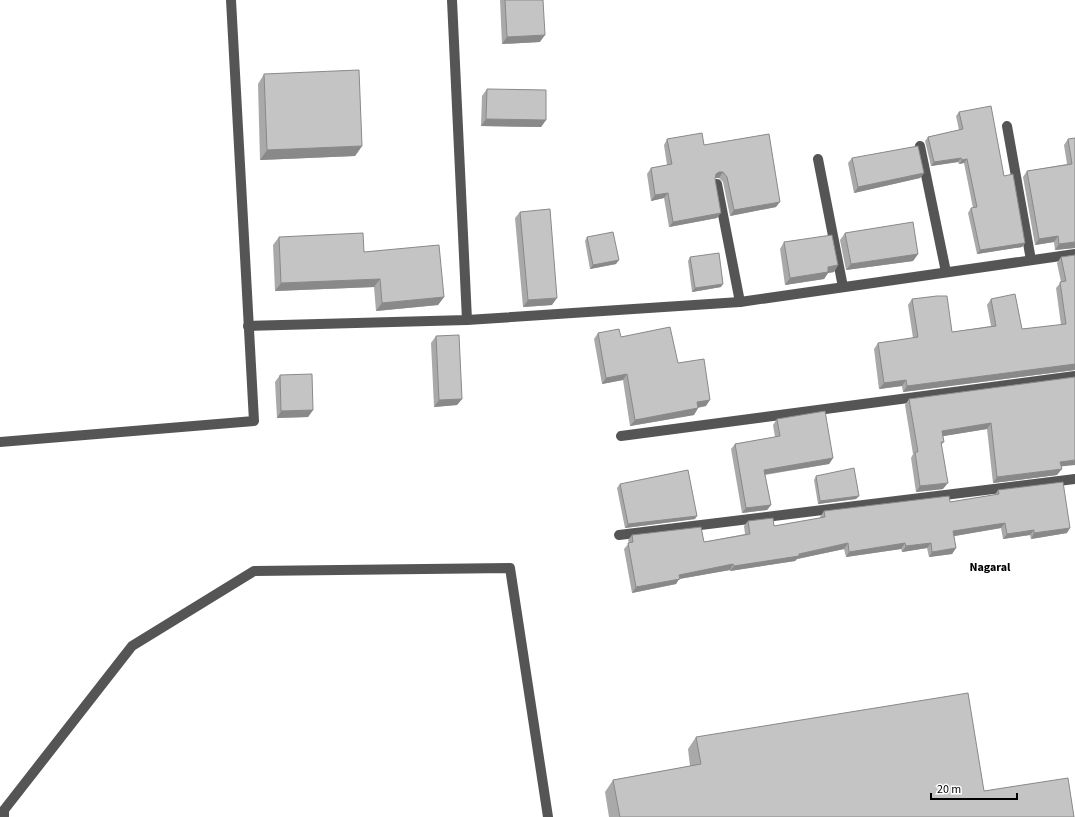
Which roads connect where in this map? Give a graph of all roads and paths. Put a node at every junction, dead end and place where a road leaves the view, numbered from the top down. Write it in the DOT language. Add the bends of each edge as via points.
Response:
graph roads {
  1 [pos="231,0"];
  2 [pos="452,0"];
  3 [pos="1007,126"];
  4 [pos="920,146"];
  5 [pos="818,160"];
  6 [pos="716,184"];
  7 [pos="1075,254"];
  8 [pos="1031,260"];
  9 [pos="946,272"];
  10 [pos="843,287"];
  11 [pos="740,302"];
  12 [pos="467,320"];
  13 [pos="248,326"];
  14 [pos="1075,376"];
  15 [pos="621,436"];
  16 [pos="0,442"];
  17 [pos="1075,479"];
  18 [pos="619,535"];
  19 [pos="4,817"];
  20 [pos="548,817"];
  1 -- 13 [label="street"];
  2 -- 12 [label="street"];
  3 -- 8 [label="street"];
  4 -- 9 [label="street"];
  5 -- 10 [label="street"];
  6 -- 11 [label="street"];
  7 -- 8 [label="street"];
  8 -- 9 [label="street"];
  9 -- 10 [label="street"];
  10 -- 11 [label="street"];
  11 -- 12 [label="street"];
  12 -- 13 [label="street"];
  13 -- 16 [label="street" via="254,421"];
  14 -- 15 [label="street"];
  17 -- 18 [label="street"];
  19 -- 20 [label="street" via="4,810 132,646 254,571 510,568"];
}
